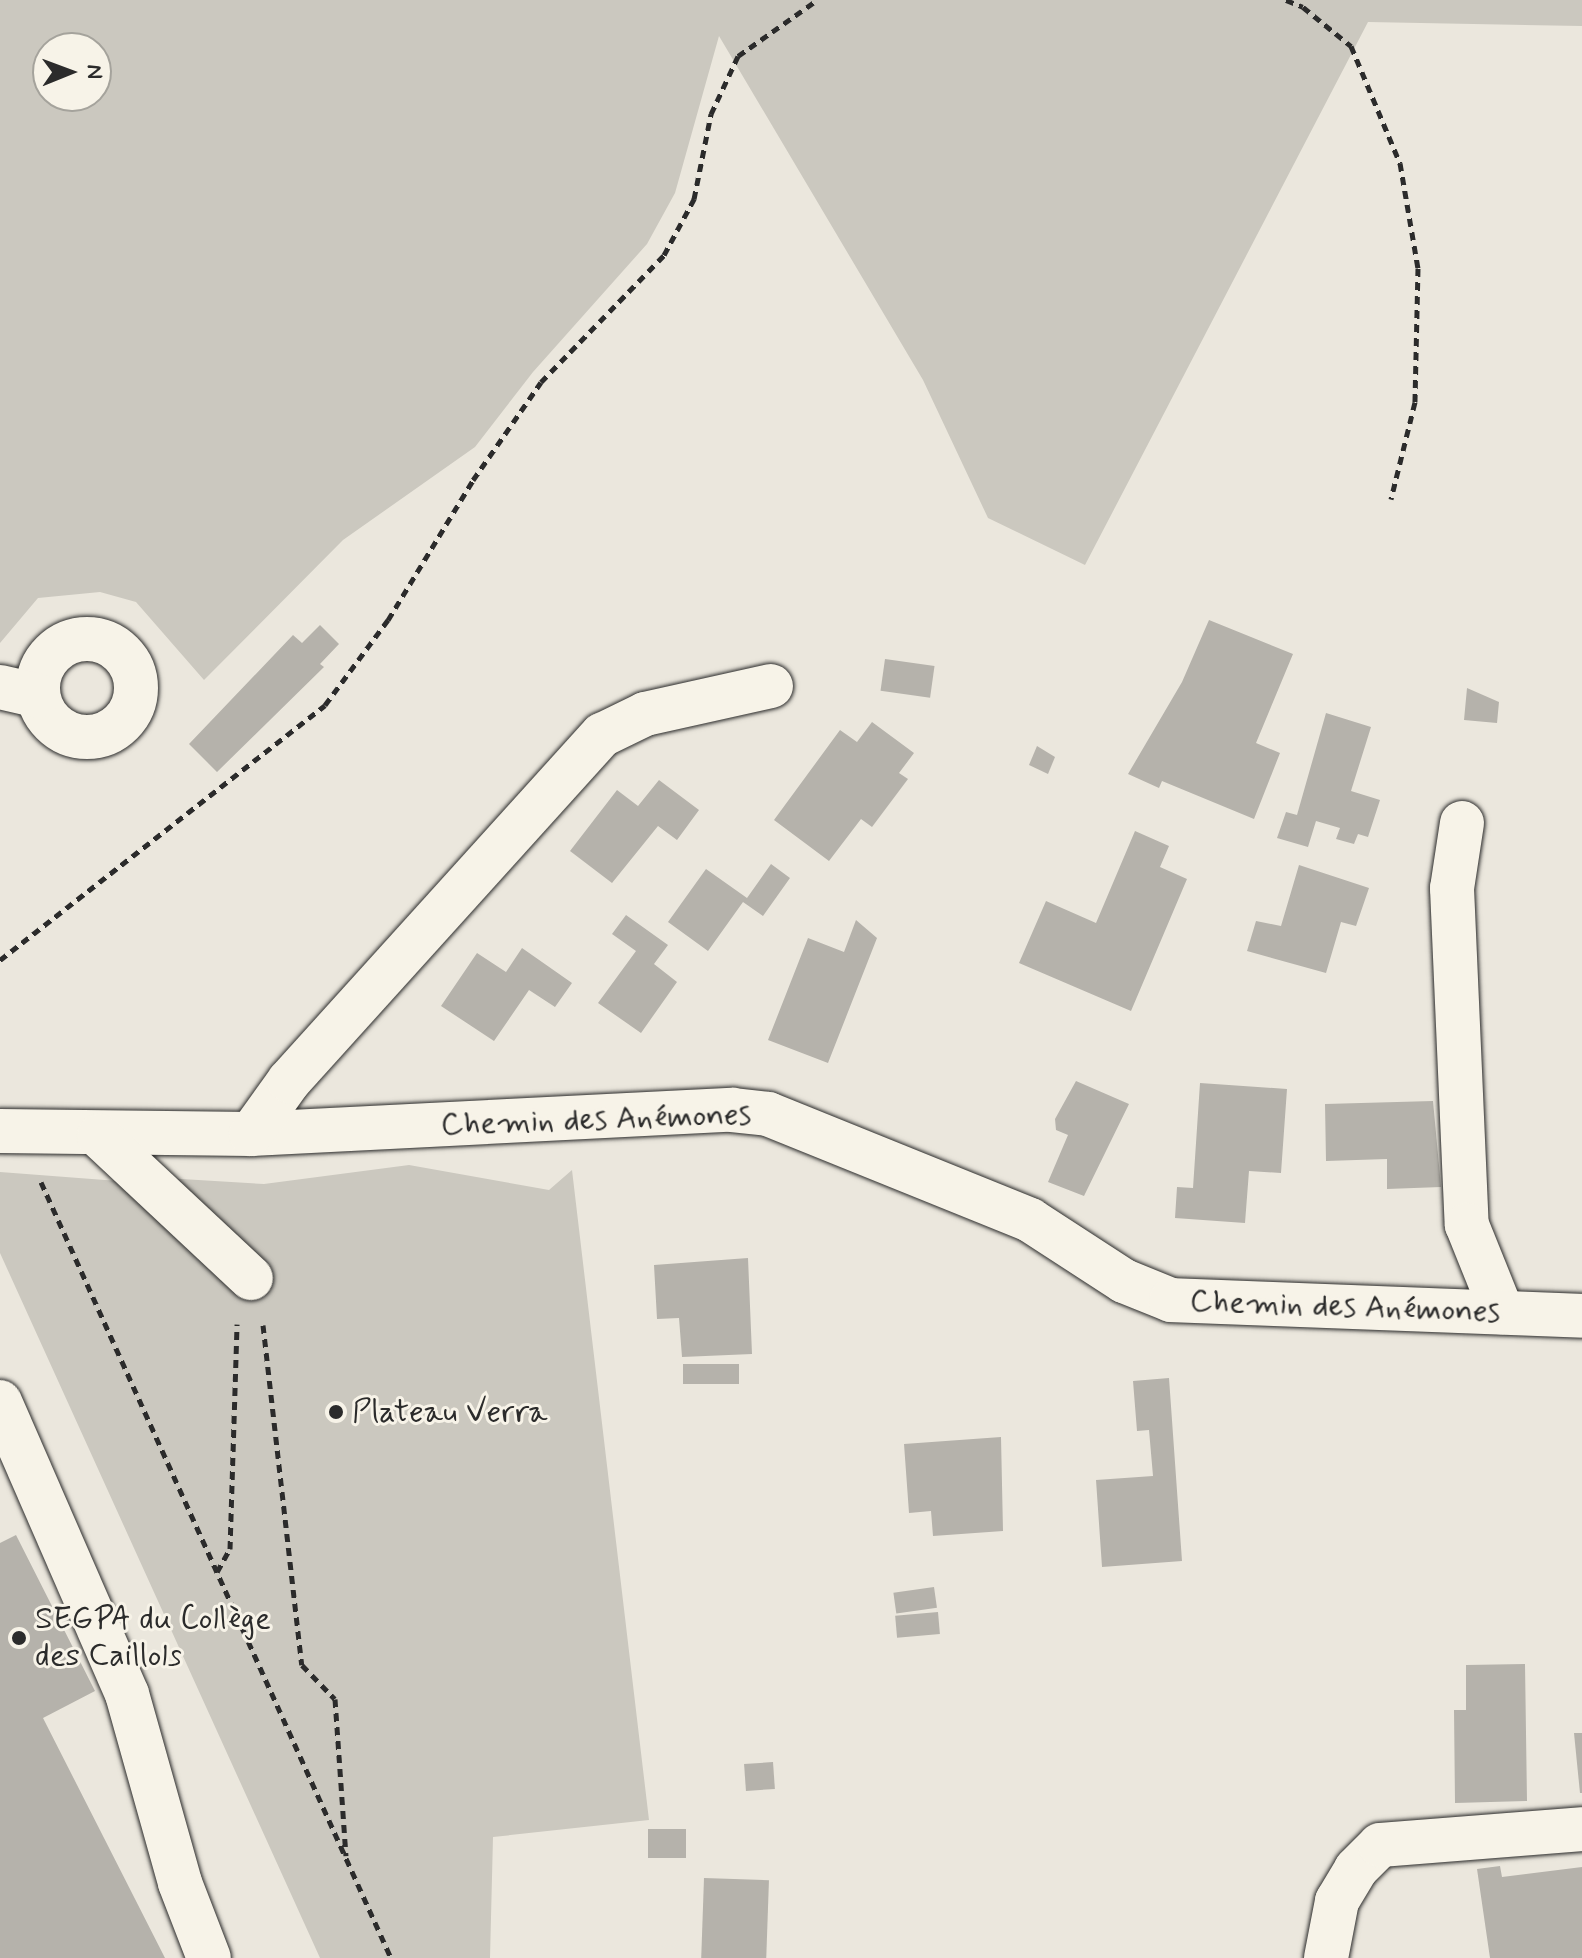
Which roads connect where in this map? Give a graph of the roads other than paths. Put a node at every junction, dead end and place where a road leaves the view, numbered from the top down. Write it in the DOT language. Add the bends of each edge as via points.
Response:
graph roads {
  1 [pos="771,686"];
  2 [pos="1462,823"];
  3 [pos="0,1131"];
  4 [pos="251,1134"];
  5 [pos="99,1136"];
  6 [pos="251,1278"];
  7 [pos="1502,1312"];
  8 [pos="1582,1316"];
  9 [pos="0,1402"];
  10 [pos="1582,1829"];
  11 [pos="209,1958"];
  12 [pos="1326,1958"];
  1 -- 4 [label="street" via="645,714 602,735 289,1081"];
  2 -- 7 [label="street" via="1452,888 1467,1225"];
  3 -- 5 [label="street, Chemin des Anémones"];
  4 -- 5 [label="street, Chemin des Anémones"];
  4 -- 7 [label="street, Chemin des Anémones" via="732,1110 768,1114 1030,1220 1124,1281 1171,1300"];
  5 -- 6 [label="street"];
  7 -- 8 [label="street, Chemin des Anémones"];
  9 -- 11 [label="street" via="127,1694 180,1883"];
  10 -- 12 [label="street" via="1380,1845 1356,1869 1337,1901"];
}
